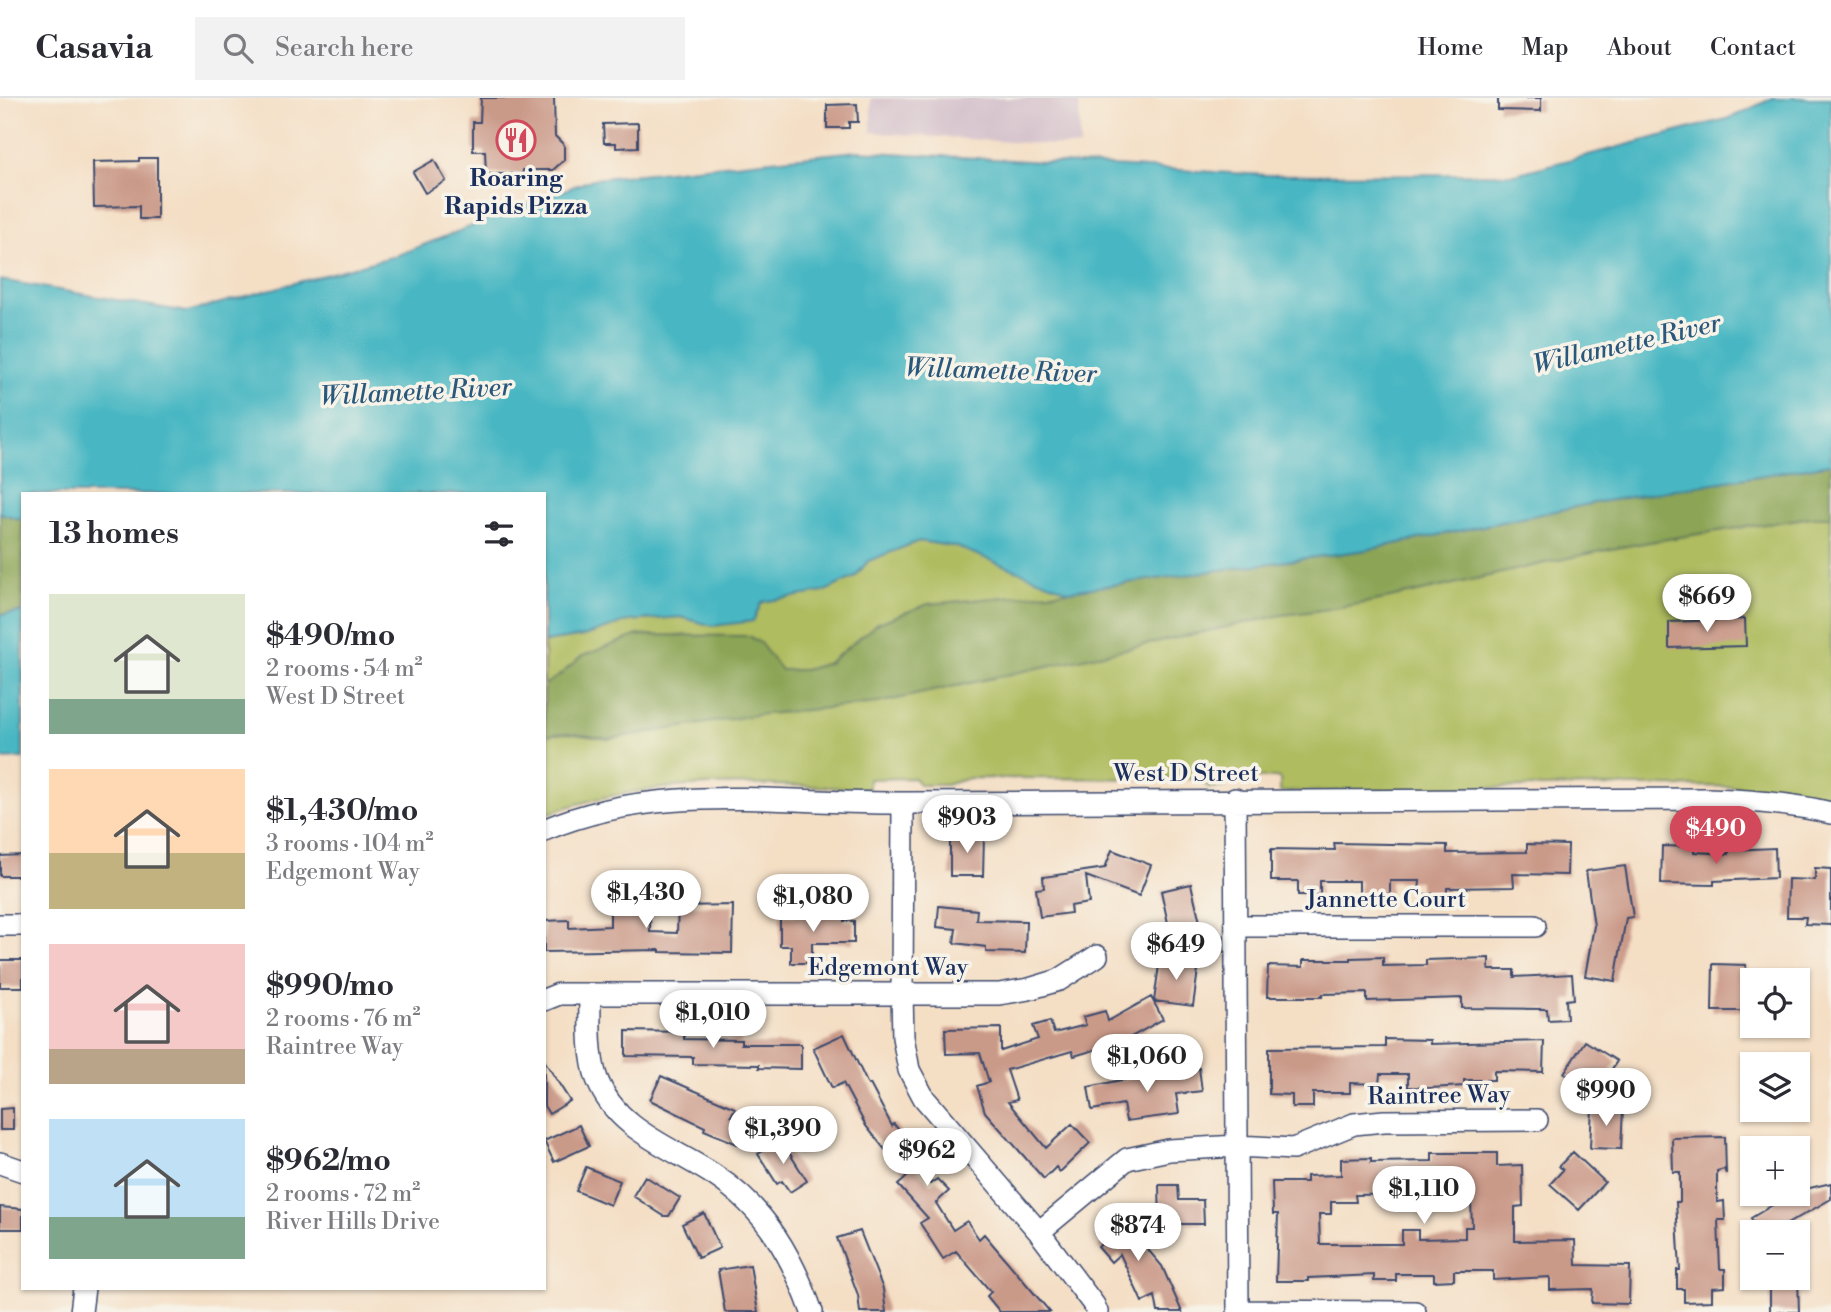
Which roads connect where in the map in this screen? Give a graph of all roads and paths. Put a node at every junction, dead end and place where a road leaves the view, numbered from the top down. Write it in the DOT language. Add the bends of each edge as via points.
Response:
graph roads {
  1 [pos="1235,800"];
  2 [pos="903,804"];
  3 [pos="1831,813"];
  4 [pos="546,829"];
  5 [pos="0,925"];
  6 [pos="21,925"];
  7 [pos="1236,926"];
  8 [pos="1535,926"];
  9 [pos="1097,956"];
  10 [pos="590,994"];
  11 [pos="901,994"];
  12 [pos="546,998"];
  13 [pos="1537,1120"];
  14 [pos="1237,1146"];
  15 [pos="0,1163"];
  16 [pos="21,1170"];
  17 [pos="1039,1232"];
  18 [pos="84,1290"];
  19 [pos="1238,1311"];
  20 [pos="81,1312"];
  21 [pos="812,1312"];
  22 [pos="1097,1312"];
  23 [pos="1415,1312"];
  1 -- 2 [label="street, West D Street"];
  1 -- 3 [label="street, West D Street" via="1760,800"];
  1 -- 7 [label="street"];
  2 -- 4 [label="street, West D Street" via="731,798 653,802"];
  2 -- 11 [label="street"];
  5 -- 6 [label="street"];
  7 -- 8 [label="street, Jannette Court"];
  7 -- 14 [label="street"];
  9 -- 11 [label="street, Edgemont Way" via="1059,980 1029,989 999,994"];
  10 -- 11 [label="street, Edgemont Way"];
  10 -- 12 [label="street, Edgemont Way"];
  10 -- 21 [label="street" via="596,1079 614,1108 634,1129 716,1176 750,1205 775,1233"];
  11 -- 17 [label="street" via="909,1070 924,1098"];
  13 -- 14 [label="street, Raintree Way" via="1384,1121 1354,1124 1293,1149"];
  14 -- 17 [label="street, Raintree Way" via="1169,1150 1127,1159"];
  14 -- 19 [label="street"];
  15 -- 16 [label="street"];
  17 -- 22 [label="street"];
  18 -- 20 [label="street"];
  19 -- 23 [label="street"];
}
